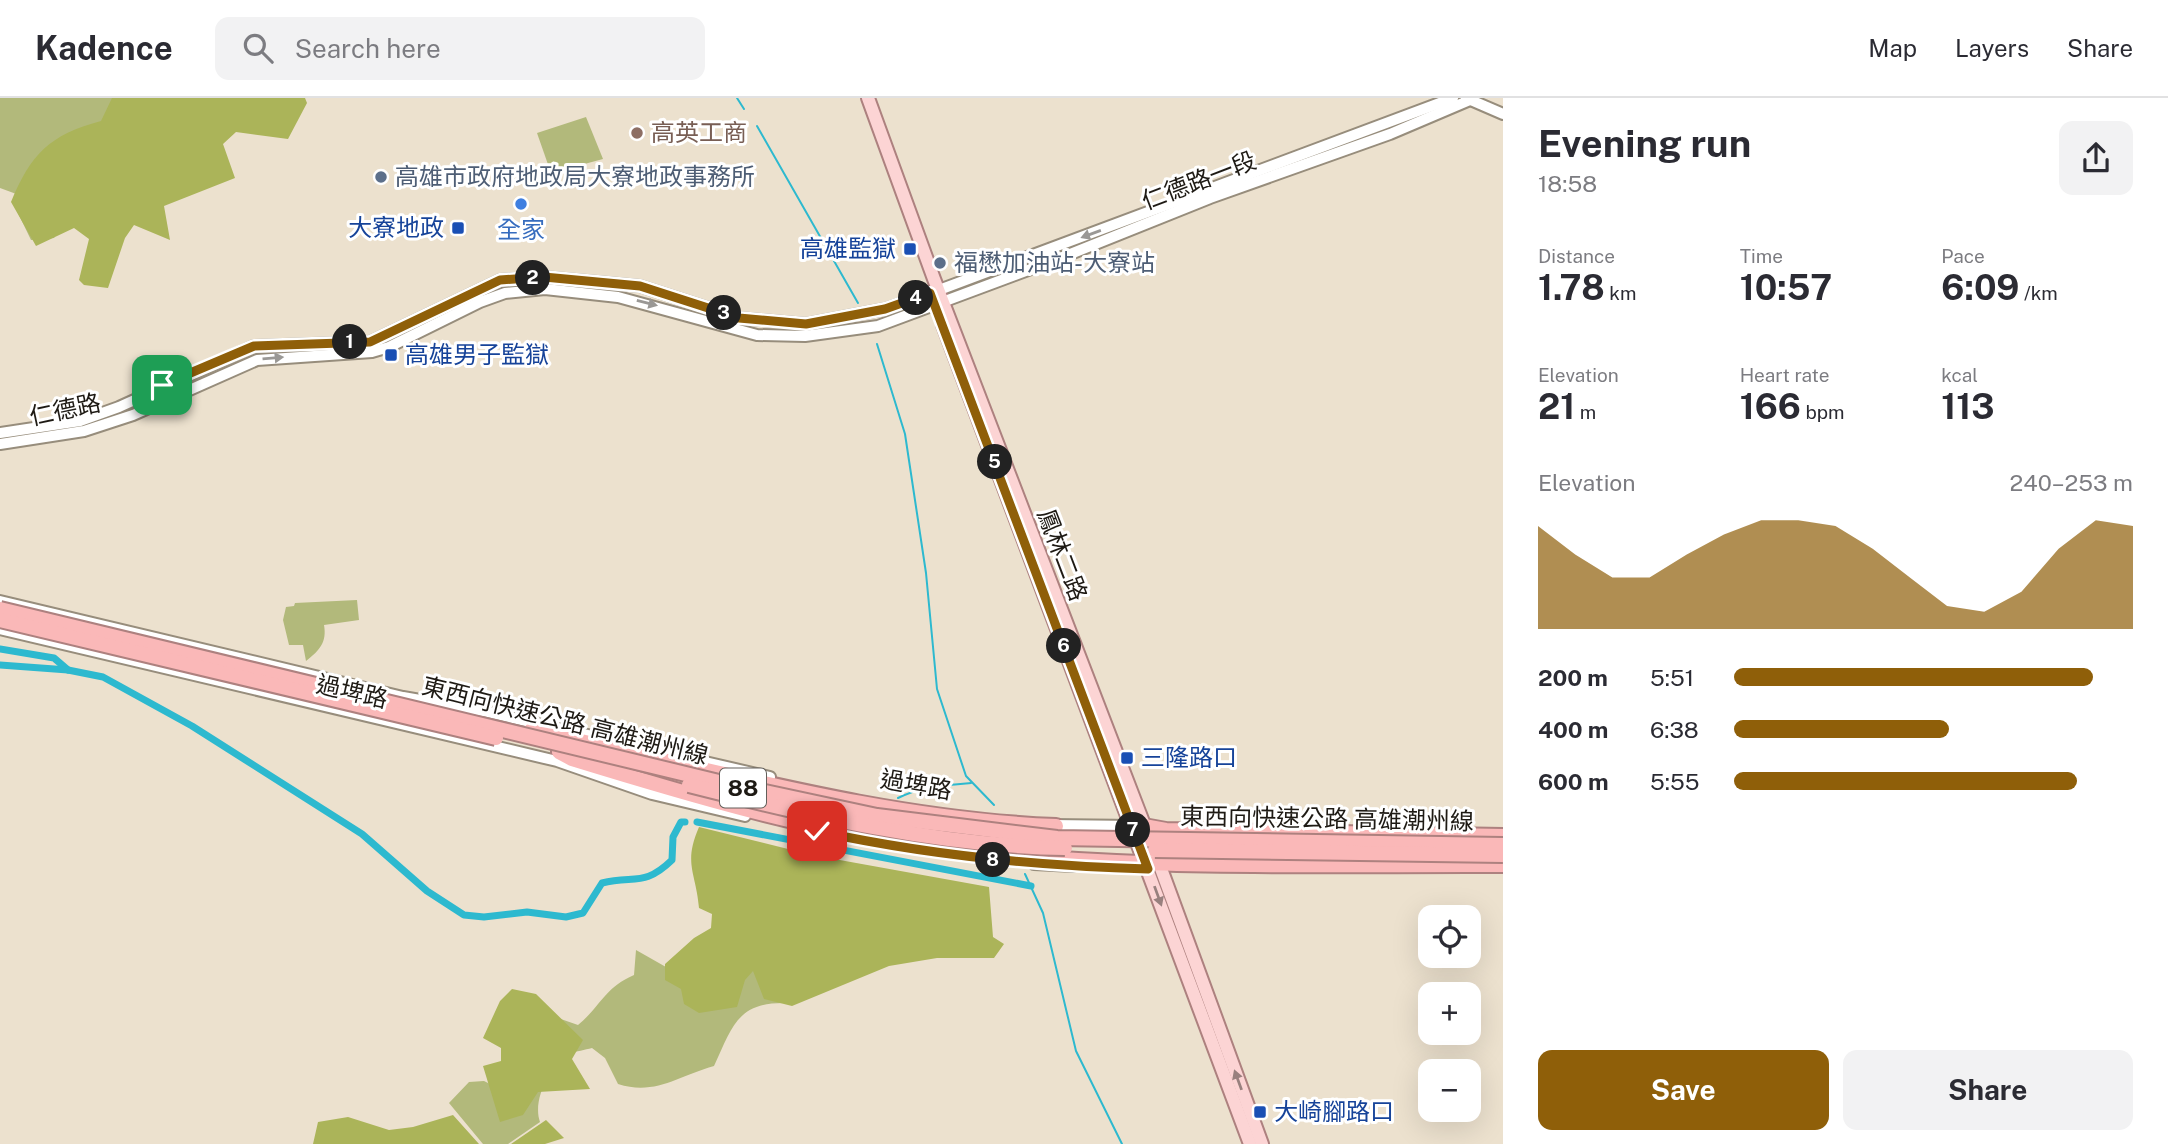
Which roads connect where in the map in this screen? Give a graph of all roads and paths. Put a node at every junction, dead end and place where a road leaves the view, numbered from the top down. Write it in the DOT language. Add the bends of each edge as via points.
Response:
graph roads {
  1 [pos="860,98"];
  2 [pos="868,98"];
  3 [pos="1453,98"];
  4 [pos="1468,99"];
  5 [pos="1503,114"];
  6 [pos="937,298"];
  7 [pos="0,433"];
  8 [pos="0,444"];
  9 [pos="0,601"];
  10 [pos="0,609"];
  11 [pos="0,620"];
  12 [pos="0,629"];
  13 [pos="402,705"];
  14 [pos="559,752"];
  15 [pos="1056,826"];
  16 [pos="1138,826"];
  17 [pos="1503,830"];
  18 [pos="1503,836"];
  19 [pos="1503,845"];
  20 [pos="1503,855"];
  21 [pos="1154,865"];
  22 [pos="1503,865"];
  23 [pos="1503,871"];
  24 [pos="1250,1144"];
  25 [pos="1262,1144"];
  1 -- 6 [label="main road, 鳳林二路"];
  2 -- 6 [label="main road, 鳳林二路"];
  3 -- 6 [label="street, 仁德路一段, one-way"];
  4 -- 5 [label="street"];
  4 -- 6 [label="street, 仁德路一段" via="1391,134"];
  6 -- 7 [label="street, 仁德路" via="806,324 739,318 640,286 544,277 500,280 370,342 254,346 80,421"];
  8 -- 6 [label="street, 仁德路, one-way" via="121,419 257,360 389,347 505,293 545,289 618,297 757,335 853,330 890,322"];
  6 -- 16 [label="main road, 鳳林二路"];
  9 -- 15 [label="street, 過埤路" via="403,697 482,710 827,790 924,810"];
  10 -- 13 [label="highway, 東西向快速公路 高雄潮州線 / 88, bridge"];
  11 -- 14 [label="highway, 東西向快速公路 高雄潮州線 / 88, bridge"];
  12 -- 21 [label="street, 過埤路" via="543,758 652,794 862,841 1057,866"];
  13 -- 15 [label="highway, bridge" via="825,797 993,823"];
  13 -- 19 [label="highway, 東西向快速公路 高雄潮州線 / 88, bridge" via="823,806 982,831 1057,838"];
  14 -- 20 [label="highway, 東西向快速公路 高雄潮州線 / 88, bridge" via="875,827 981,842 1057,848"];
  14 -- 21 [label="highway" via="654,784 920,845"];
  15 -- 16 [label="street, 過埤路"];
  16 -- 17 [label="street, 過埤路"];
  16 -- 18 [label="highway"];
  16 -- 21 [label="main road, 鳳林二路"];
  21 -- 22 [label="highway"];
  21 -- 23 [label="street, 過埤路"];
  21 -- 24 [label="main road, 鳳林二路, one-way"];
  25 -- 21 [label="main road, 鳳林二路, one-way"];
}
